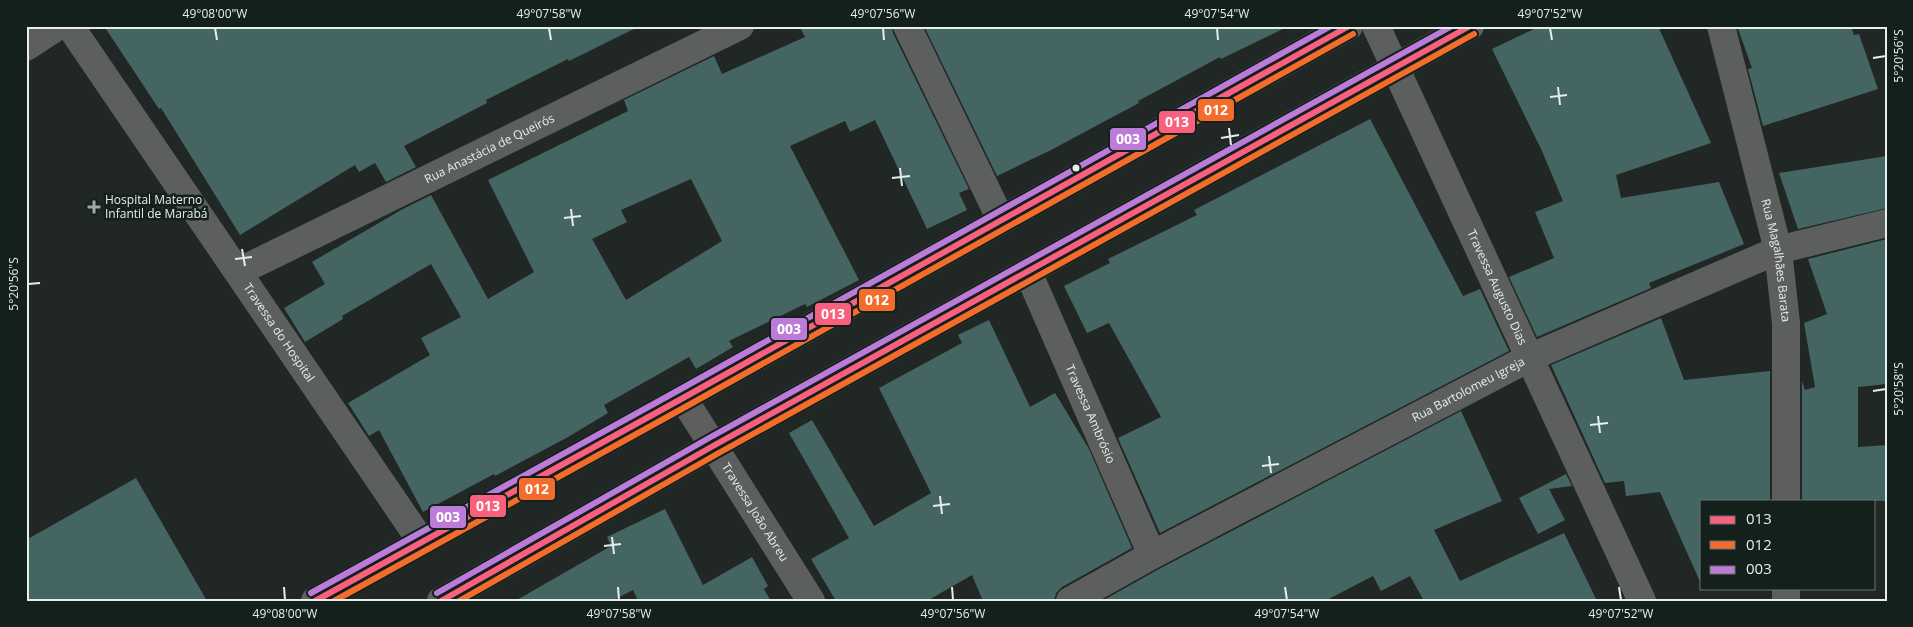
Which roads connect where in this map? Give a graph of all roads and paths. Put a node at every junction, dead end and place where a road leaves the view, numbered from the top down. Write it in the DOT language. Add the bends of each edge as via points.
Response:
graph roads {
  1 [pos="58,26"];
  2 [pos="70,26"];
  3 [pos="740,26"];
  4 [pos="907,26"];
  5 [pos="1349,26"];
  6 [pos="1376,26"];
  7 [pos="1470,26"];
  8 [pos="1721,26"];
  9 [pos="26,47"];
  10 [pos="1395,68"];
  11 [pos="1002,220"];
  12 [pos="1887,223"];
  13 [pos="1778,250"];
  14 [pos="238,272"];
  15 [pos="1028,272"];
  16 [pos="1531,357"];
  17 [pos="683,398"];
  18 [pos="713,446"];
  19 [pos="1786,500"];
  20 [pos="422,541"];
  21 [pos="1152,555"];
  22 [pos="315,601"];
  23 [pos="441,601"];
  24 [pos="811,601"];
  25 [pos="1070,601"];
  26 [pos="1642,601"];
  1 -- 9 [label="street"];
  2 -- 14 [label="street, Travessa do Hospital"];
  3 -- 14 [label="street, Rua Anastácia de Queirós"];
  4 -- 11 [label="street"];
  5 -- 11 [label="main road"];
  6 -- 10 [label="street, Travessa Augusto Dias"];
  7 -- 10 [label="main road"];
  8 -- 13 [label="street, Rua Magalhães Barata"];
  10 -- 15 [label="main road"];
  10 -- 16 [label="street, Travessa Augusto Dias"];
  11 -- 17 [label="main road"];
  12 -- 13 [label="street, Rua Bartolomeu Igreja"];
  13 -- 16 [label="street, Rua Bartolomeu Igreja"];
  13 -- 19 [label="street, Rua Magalhães Barata" via="1786,323"];
  14 -- 20 [label="street, Travessa do Hospital"];
  15 -- 18 [label="main road"];
  15 -- 21 [label="street, Travessa Ambrósio"];
  16 -- 21 [label="street, Rua Bartolomeu Igreja"];
  16 -- 26 [label="street, Travessa Augusto Dias"];
  17 -- 18 [label="street, Travessa João Abreu"];
  17 -- 20 [label="main road"];
  18 -- 23 [label="main road"];
  18 -- 24 [label="street, Travessa João Abreu"];
  20 -- 22 [label="main road"];
  21 -- 25 [label="street, Rua Bartolomeu Igreja"];
}
